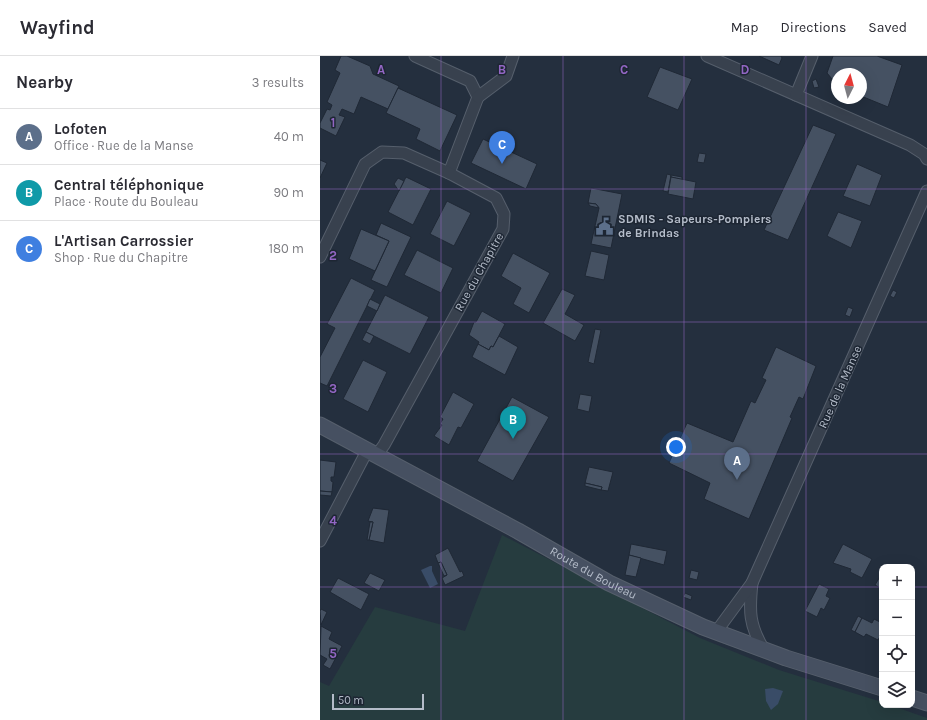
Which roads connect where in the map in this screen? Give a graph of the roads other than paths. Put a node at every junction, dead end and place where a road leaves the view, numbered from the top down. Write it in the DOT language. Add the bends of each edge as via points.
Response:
graph roads {
  1 [pos="415,56"];
  2 [pos="513,56"];
  3 [pos="707,56"];
  4 [pos="812,56"];
  5 [pos="796,95"];
  6 [pos="478,97"];
  7 [pos="927,159"];
  8 [pos="448,172"];
  9 [pos="927,191"];
  10 [pos="320,257"];
  11 [pos="320,425"];
  12 [pos="371,454"];
  13 [pos="320,542"];
  14 [pos="752,583"];
  15 [pos="716,632"];
  16 [pos="764,650"];
  17 [pos="879,687"];
  18 [pos="915,699"];
  19 [pos="927,703"];
  1 -- 6 [label="street" via="470,81"];
  2 -- 6 [label="street" via="506,76"];
  3 -- 5 [label="street"];
  4 -- 5 [label="street"];
  5 -- 7 [label="street" via="910,145"];
  6 -- 8 [label="street"];
  8 -- 10 [label="street, Rue du Chapitre" via="404,153 382,152 365,164"];
  8 -- 12 [label="street, Rue du Chapitre" via="496,198 504,214 502,229 384,445"];
  9 -- 14 [label="street, Rue de la Manse"];
  11 -- 12 [label="main road, Route du Bouleau"];
  12 -- 13 [label="street, Rue du Chapitre"];
  12 -- 15 [label="main road, Route du Bouleau" via="518,531 609,583"];
  14 -- 15 [label="street"];
  14 -- 16 [label="street" via="749,612 756,637"];
  15 -- 16 [label="main road, Route du Bouleau"];
  16 -- 17 [label="main road, Route du Bouleau"];
  18 -- 19 [label="main road"];
}
